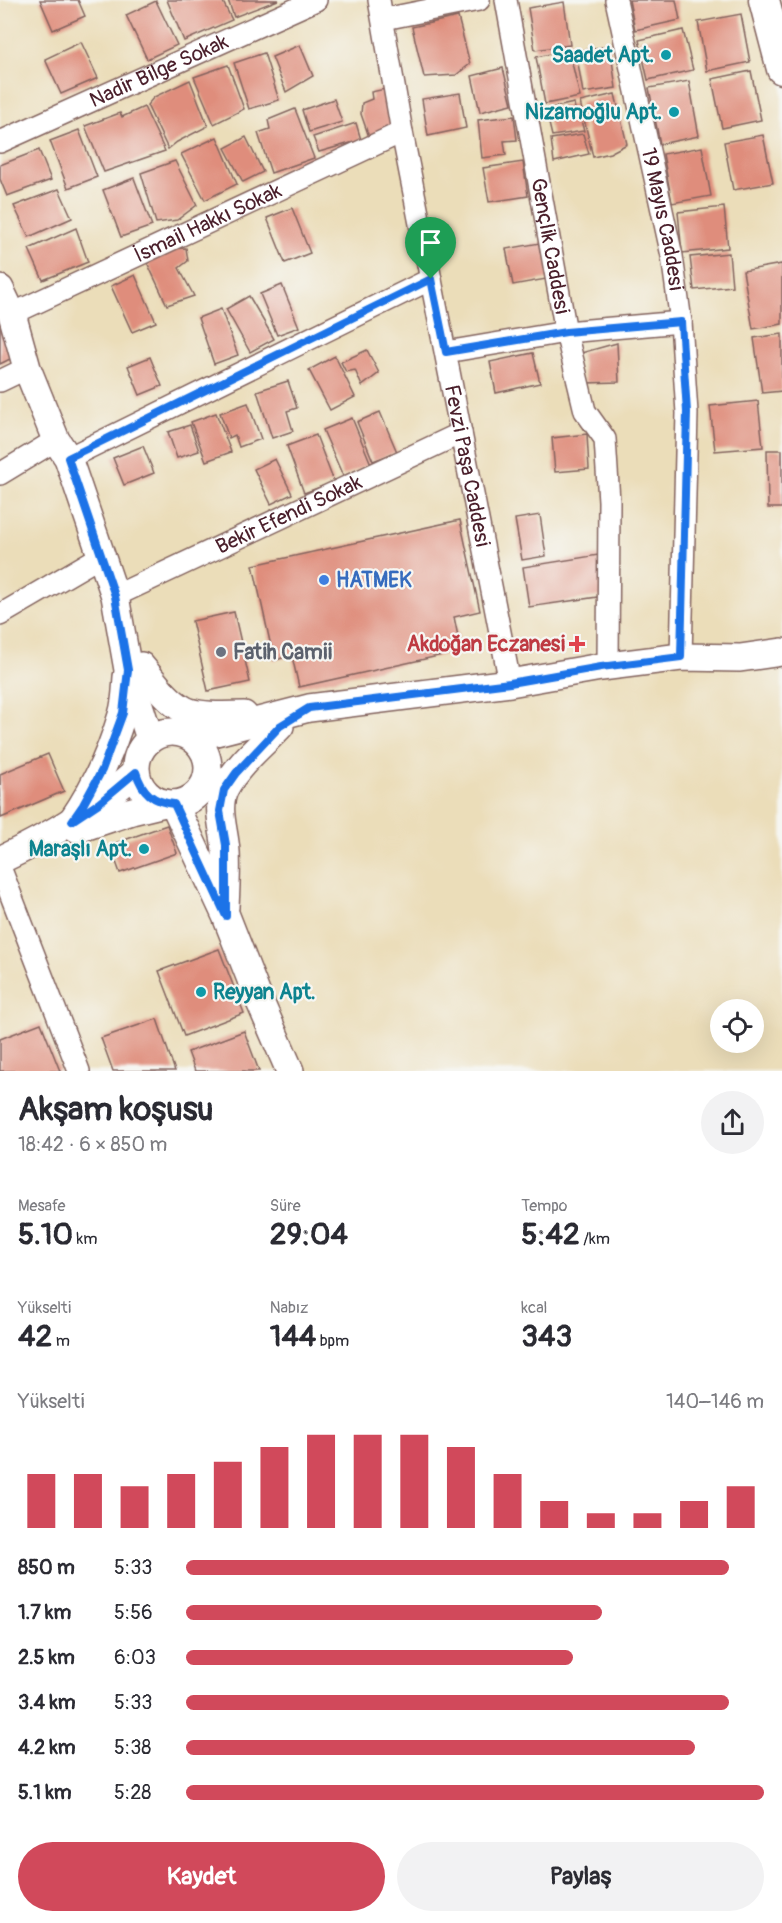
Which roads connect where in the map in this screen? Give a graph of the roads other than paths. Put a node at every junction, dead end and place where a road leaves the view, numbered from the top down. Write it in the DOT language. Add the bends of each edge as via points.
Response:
graph roads {
  1 [pos="316,0"];
  2 [pos="479,0"];
  3 [pos="506,0"];
  4 [pos="616,0"];
  5 [pos="764,0"];
  6 [pos="382,10"];
  7 [pos="782,69"];
  8 [pos="402,132"];
  9 [pos="0,142"];
  10 [pos="431,279"];
  11 [pos="4,299"];
  12 [pos="681,322"];
  13 [pos="566,332"];
  14 [pos="446,352"];
  15 [pos="27,368"];
  16 [pos="0,381"];
  17 [pos="461,433"];
  18 [pos="62,449"];
  19 [pos="0,474"];
  20 [pos="101,556"];
  21 [pos="117,609"];
  22 [pos="0,615"];
  23 [pos="782,652"];
  24 [pos="681,657"];
  25 [pos="608,666"];
  26 [pos="135,668"];
  27 [pos="510,683"];
  28 [pos="291,716"];
  29 [pos="172,736"];
  30 [pos="136,772"];
  31 [pos="204,783"];
  32 [pos="169,804"];
  33 [pos="72,821"];
  34 [pos="12,855"];
  35 [pos="0,867"];
  36 [pos="226,912"];
  37 [pos="79,1071"];
  38 [pos="290,1071"];
  1 -- 9 [label="street, Nadir Bilge Sokak"];
  2 -- 6 [label="street"];
  3 -- 13 [label="street, Gençlik Caddesi"];
  4 -- 12 [label="street, 19 Mayıs Caddesi" via="672,256"];
  5 -- 7 [label="main road"];
  6 -- 8 [label="street, Fevzi Paşa Caddesi"];
  8 -- 10 [label="street, Fevzi Paşa Caddesi"];
  8 -- 11 [label="street, İsmail Hakkı Sokak"];
  10 -- 14 [label="street, Fevzi Paşa Caddesi"];
  10 -- 18 [label="street"];
  11 -- 15 [label="street"];
  12 -- 13 [label="street"];
  12 -- 24 [label="street, 19 Mayıs Caddesi" via="687,412"];
  13 -- 14 [label="street"];
  13 -- 25 [label="street, Gençlik Caddesi" via="585,411 605,439 609,501"];
  14 -- 17 [label="street, Fevzi Paşa Caddesi"];
  15 -- 16 [label="street"];
  15 -- 18 [label="street"];
  17 -- 21 [label="street, Bekir Efendi Sokak"];
  17 -- 27 [label="street, Fevzi Paşa Caddesi"];
  18 -- 19 [label="street"];
  18 -- 20 [label="street"];
  20 -- 21 [label="street"];
  20 -- 22 [label="street"];
  21 -- 26 [label="street"];
  23 -- 24 [label="street" via="740,658"];
  24 -- 25 [label="street"];
  25 -- 27 [label="street"];
  26 -- 28 [label="street" via="184,710 222,716"];
  26 -- 29 [label="street"];
  26 -- 33 [label="street" via="106,758"];
  27 -- 28 [label="street"];
  28 -- 29 [label="street"];
  28 -- 31 [label="street"];
  28 -- 36 [label="street" via="224,790 220,811 226,854"];
  29 -- 30 [label="street" via="141,748"];
  29 -- 31 [label="street" via="201,745 208,765"];
  30 -- 32 [label="street" via="145,792"];
  30 -- 33 [label="street"];
  31 -- 32 [label="street" via="184,802"];
  31 -- 36 [label="street"];
  32 -- 34 [label="street" via="132,811"];
  32 -- 36 [label="street"];
  33 -- 34 [label="street"];
  35 -- 37 [label="street"];
  36 -- 38 [label="street"];
}
